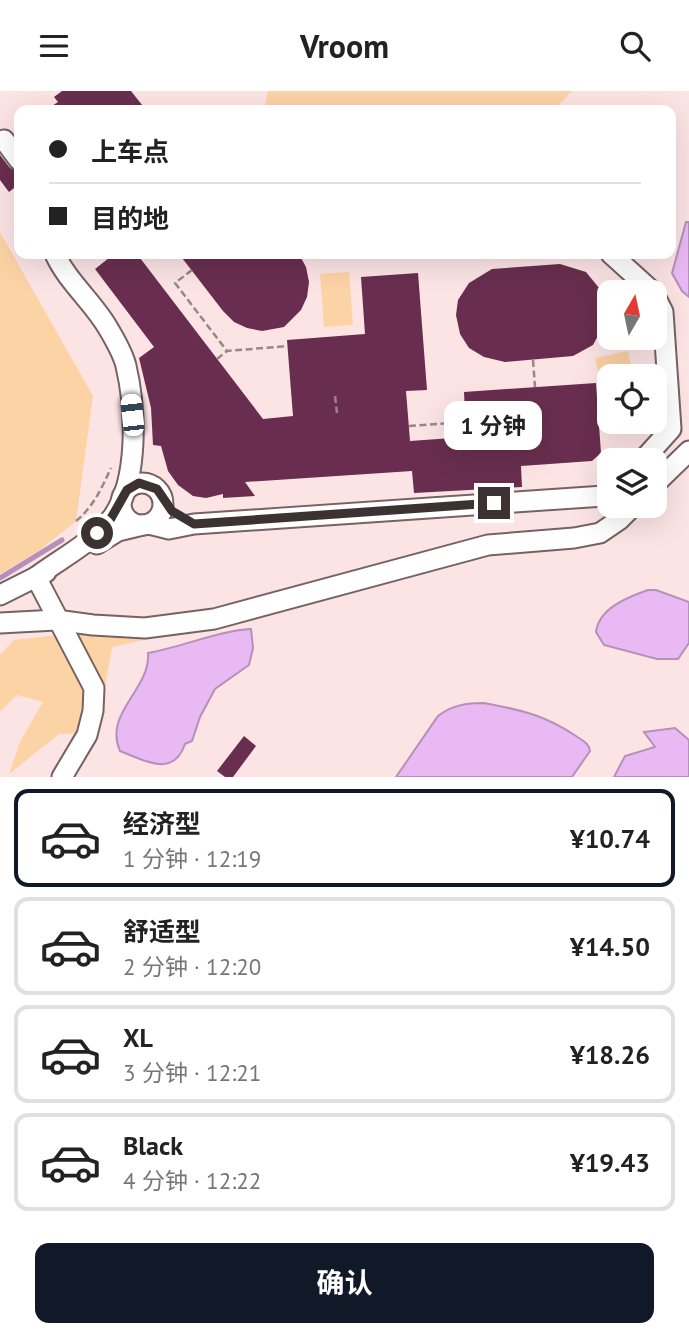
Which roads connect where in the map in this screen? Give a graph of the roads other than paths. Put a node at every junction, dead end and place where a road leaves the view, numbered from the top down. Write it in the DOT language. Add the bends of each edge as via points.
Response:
graph roads {
  1 [pos="4,140"];
  2 [pos="14,153"];
  3 [pos="59,259"];
  4 [pos="617,259"];
  5 [pos="640,280"];
  6 [pos="666,350"];
  7 [pos="654,448"];
  8 [pos="689,451"];
  9 [pos="132,453"];
  10 [pos="667,472"];
  11 [pos="159,492"];
  12 [pos="597,496"];
  13 [pos="122,497"];
  14 [pos="621,518"];
  15 [pos="194,524"];
  16 [pos="146,525"];
  17 [pos="36,577"];
  18 [pos="0,595"];
  19 [pos="56,620"];
  20 [pos="0,623"];
  21 [pos="62,777"];
  1 -- 2 [label="street"];
  3 -- 9 [label="street" via="107,325 126,365"];
  4 -- 5 [label="street"];
  6 -- 7 [label="street" via="671,429"];
  8 -- 10 [label="street"];
  9 -- 11 [label="street"];
  9 -- 13 [label="street"];
  11 -- 13 [label="street" via="139,483"];
  11 -- 15 [label="street" via="172,511"];
  11 -- 16 [label="street" via="163,509"];
  12 -- 15 [label="street"];
  13 -- 16 [label="street" via="124,515"];
  13 -- 17 [label="street" via="97,533"];
  14 -- 19 [label="street" via="600,533 488,545 214,619 145,628"];
  15 -- 16 [label="street" via="169,529"];
  16 -- 17 [label="street" via="118,531"];
  17 -- 18 [label="street"];
  17 -- 19 [label="street"];
  19 -- 20 [label="street"];
  19 -- 21 [label="street" via="94,688 87,735"];
}
